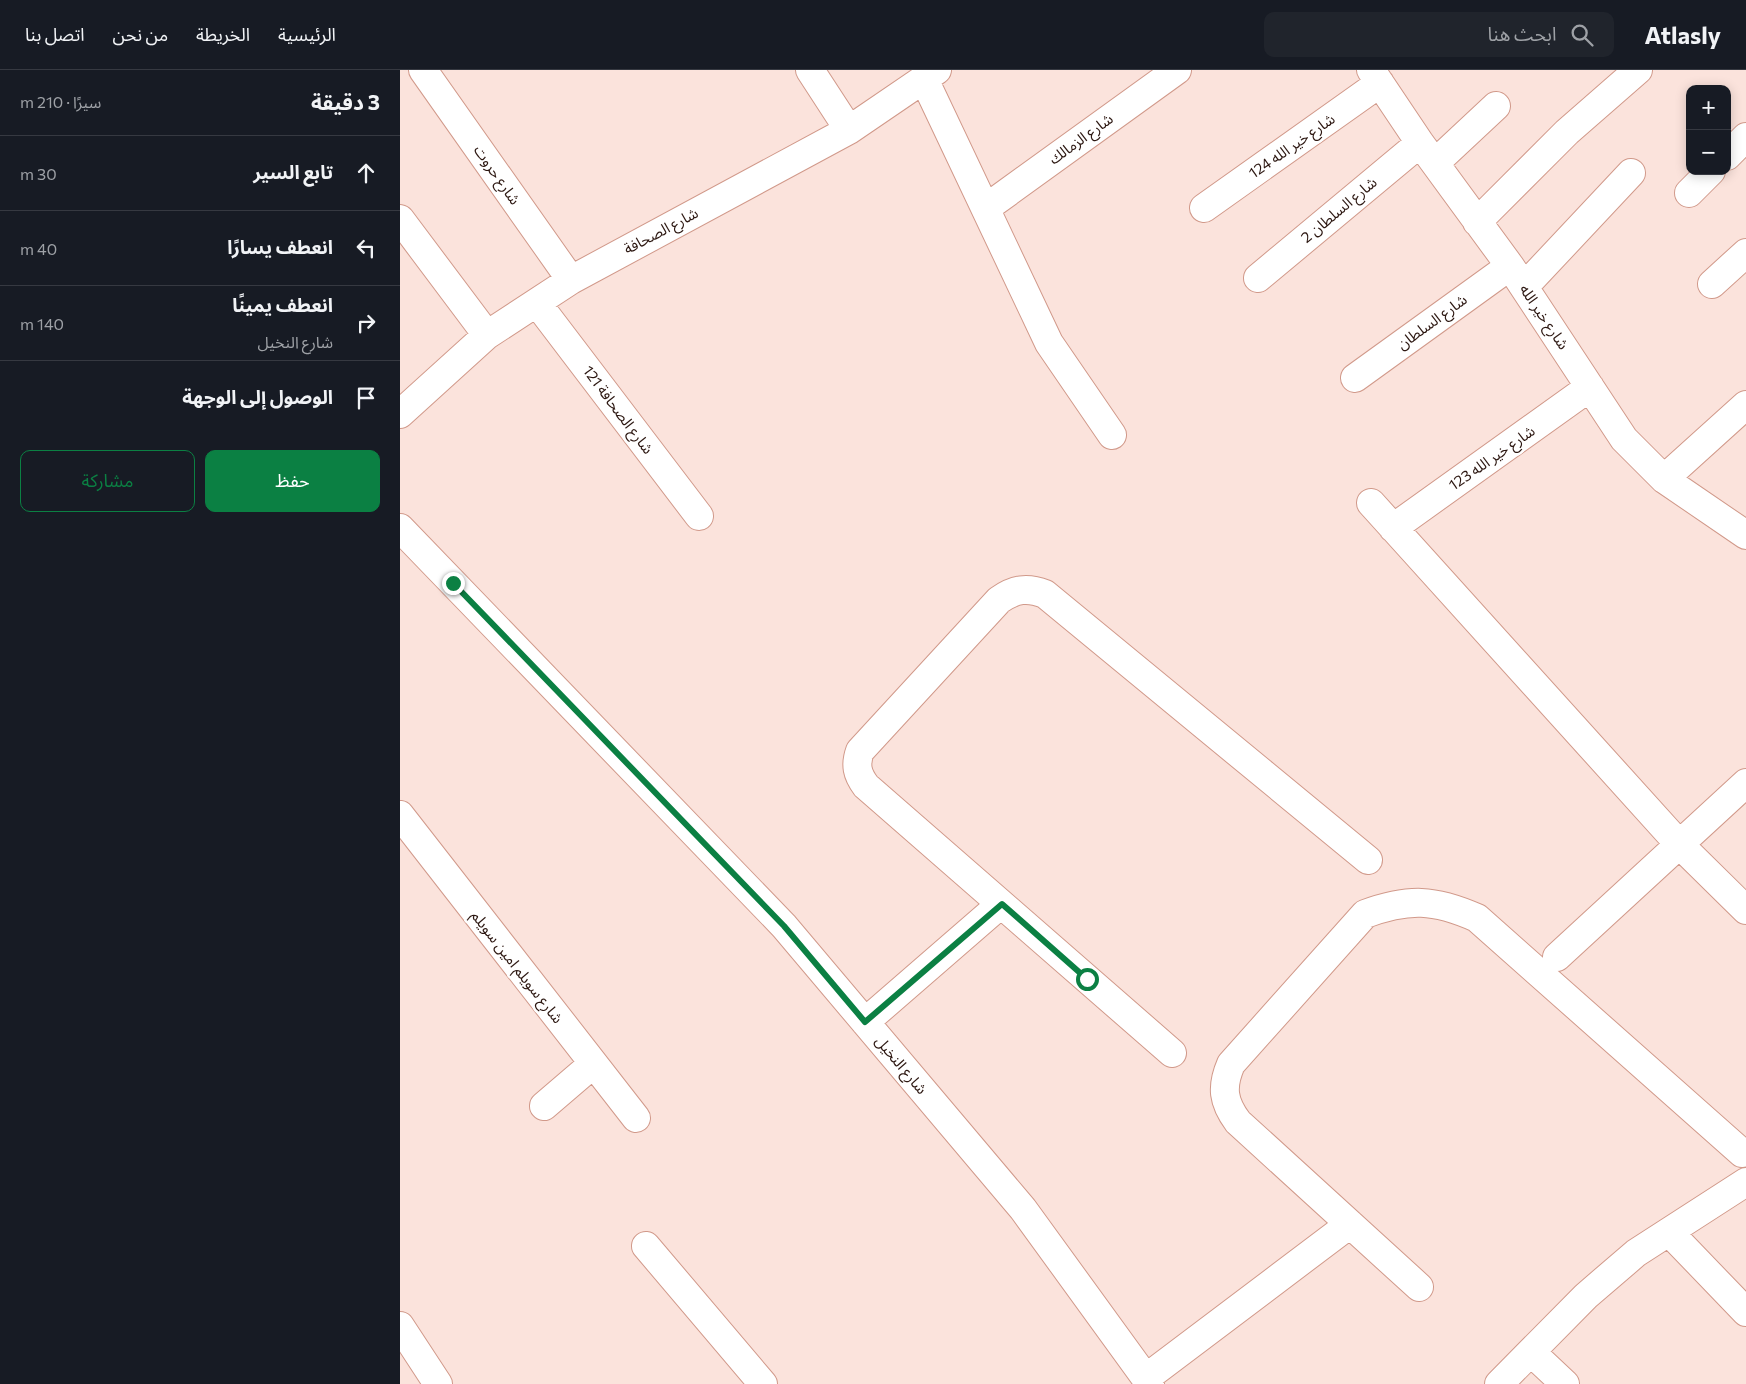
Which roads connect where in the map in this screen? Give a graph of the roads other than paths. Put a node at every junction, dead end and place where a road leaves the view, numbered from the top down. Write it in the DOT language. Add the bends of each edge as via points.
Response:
graph roads {
  1 [pos="424,70"];
  2 [pos="810,70"];
  3 [pos="1176,70"];
  4 [pos="1638,70"];
  5 [pos="931,75"];
  6 [pos="1376,77"];
  7 [pos="1496,106"];
  8 [pos="849,130"];
  9 [pos="1746,137"];
  10 [pos="1731,152"];
  11 [pos="1427,153"];
  12 [pos="1630,173"];
  13 [pos="1708,175"];
  14 [pos="1689,193"];
  15 [pos="986,208"];
  16 [pos="1204,208"];
  17 [pos="400,219"];
  18 [pos="1477,222"];
  19 [pos="1746,253"];
  20 [pos="1517,276"];
  21 [pos="1258,278"];
  22 [pos="571,280"];
  23 [pos="1712,284"];
  24 [pos="537,303"];
  25 [pos="487,335"];
  26 [pos="1355,378"];
  27 [pos="1590,388"];
  28 [pos="1746,405"];
  29 [pos="402,408"];
  30 [pos="1112,435"];
  31 [pos="1664,479"];
  32 [pos="1370,503"];
  33 [pos="699,516"];
  34 [pos="400,528"];
  35 [pos="1393,528"];
  36 [pos="1746,535"];
  37 [pos="1746,783"];
  38 [pos="400,816"];
  39 [pos="1680,845"];
  40 [pos="1368,860"];
  41 [pos="1002,904"];
  42 [pos="1746,910"];
  43 [pos="1557,957"];
  44 [pos="865,1022"];
  45 [pos="1172,1053"];
  46 [pos="594,1064"];
  47 [pos="544,1106"];
  48 [pos="636,1118"];
  49 [pos="1742,1153"];
  50 [pos="1743,1187"];
  51 [pos="1350,1224"];
  52 [pos="1669,1232"];
  53 [pos="646,1246"];
  54 [pos="1418,1287"];
  55 [pos="1746,1312"];
  56 [pos="400,1326"];
  57 [pos="1531,1352"];
  58 [pos="1148,1381"];
  59 [pos="438,1384"];
  60 [pos="763,1384"];
  61 [pos="1499,1384"];
  62 [pos="1565,1384"];
  1 -- 22 [label="street, شارع حروت"];
  2 -- 8 [label="street"];
  3 -- 15 [label="street, شارع الزمالك"];
  4 -- 18 [label="street" via="1567,132"];
  5 -- 8 [label="street, شارع الصحافة"];
  5 -- 15 [label="street"];
  6 -- 11 [label="street, شارع خير الله"];
  6 -- 16 [label="street, شارع خير الله 124"];
  7 -- 11 [label="street, شارع السلطان 2"];
  8 -- 22 [label="street, شارع الصحافة"];
  9 -- 10 [label="street"];
  11 -- 18 [label="street, شارع خير الله"];
  11 -- 21 [label="street, شارع السلطان 2"];
  12 -- 20 [label="street, شارع السلطان"];
  13 -- 14 [label="street"];
  15 -- 30 [label="street" via="1049,343"];
  17 -- 25 [label="street"];
  18 -- 20 [label="street, شارع خير الله"];
  19 -- 23 [label="street"];
  20 -- 26 [label="street, شارع السلطان"];
  20 -- 27 [label="street, شارع خير الله"];
  22 -- 24 [label="street, شارع الصحافة"];
  24 -- 25 [label="street, شارع الصحافة"];
  24 -- 33 [label="street, شارع الصحافة 121"];
  25 -- 29 [label="street, شارع الصحافة"];
  27 -- 31 [label="street, شارع خير الله" via="1624,439"];
  27 -- 35 [label="street, شارع خير الله 123"];
  28 -- 31 [label="street"];
  31 -- 36 [label="street, شارع خير الله"];
  32 -- 35 [label="street"];
  34 -- 44 [label="street, شارع النخيل" via="784,926"];
  35 -- 39 [label="street"];
  37 -- 39 [label="street"];
  38 -- 46 [label="street, شارع سويلم امين سويلم"];
  39 -- 42 [label="street"];
  39 -- 43 [label="street"];
  40 -- 41 [label="street" via="1045,594 1021,589 999,600 860,751 857,760 860,778 866,786"];
  41 -- 44 [label="street"];
  41 -- 45 [label="street"];
  44 -- 58 [label="street, شارع النخيل" via="1023,1209"];
  46 -- 47 [label="street"];
  46 -- 48 [label="street, شارع سويلم امين سويلم"];
  49 -- 51 [label="street" via="1477,918 1441,904 1422,901 1392,904 1365,914 1231,1064 1224,1079 1223,1095 1228,1110 1238,1122"];
  50 -- 52 [label="street"];
  51 -- 54 [label="street"];
  51 -- 58 [label="street"];
  52 -- 55 [label="street"];
  52 -- 57 [label="street" via="1636,1253 1586,1296"];
  53 -- 60 [label="street"];
  56 -- 59 [label="street"];
  57 -- 61 [label="street"];
  57 -- 62 [label="street"];
}
